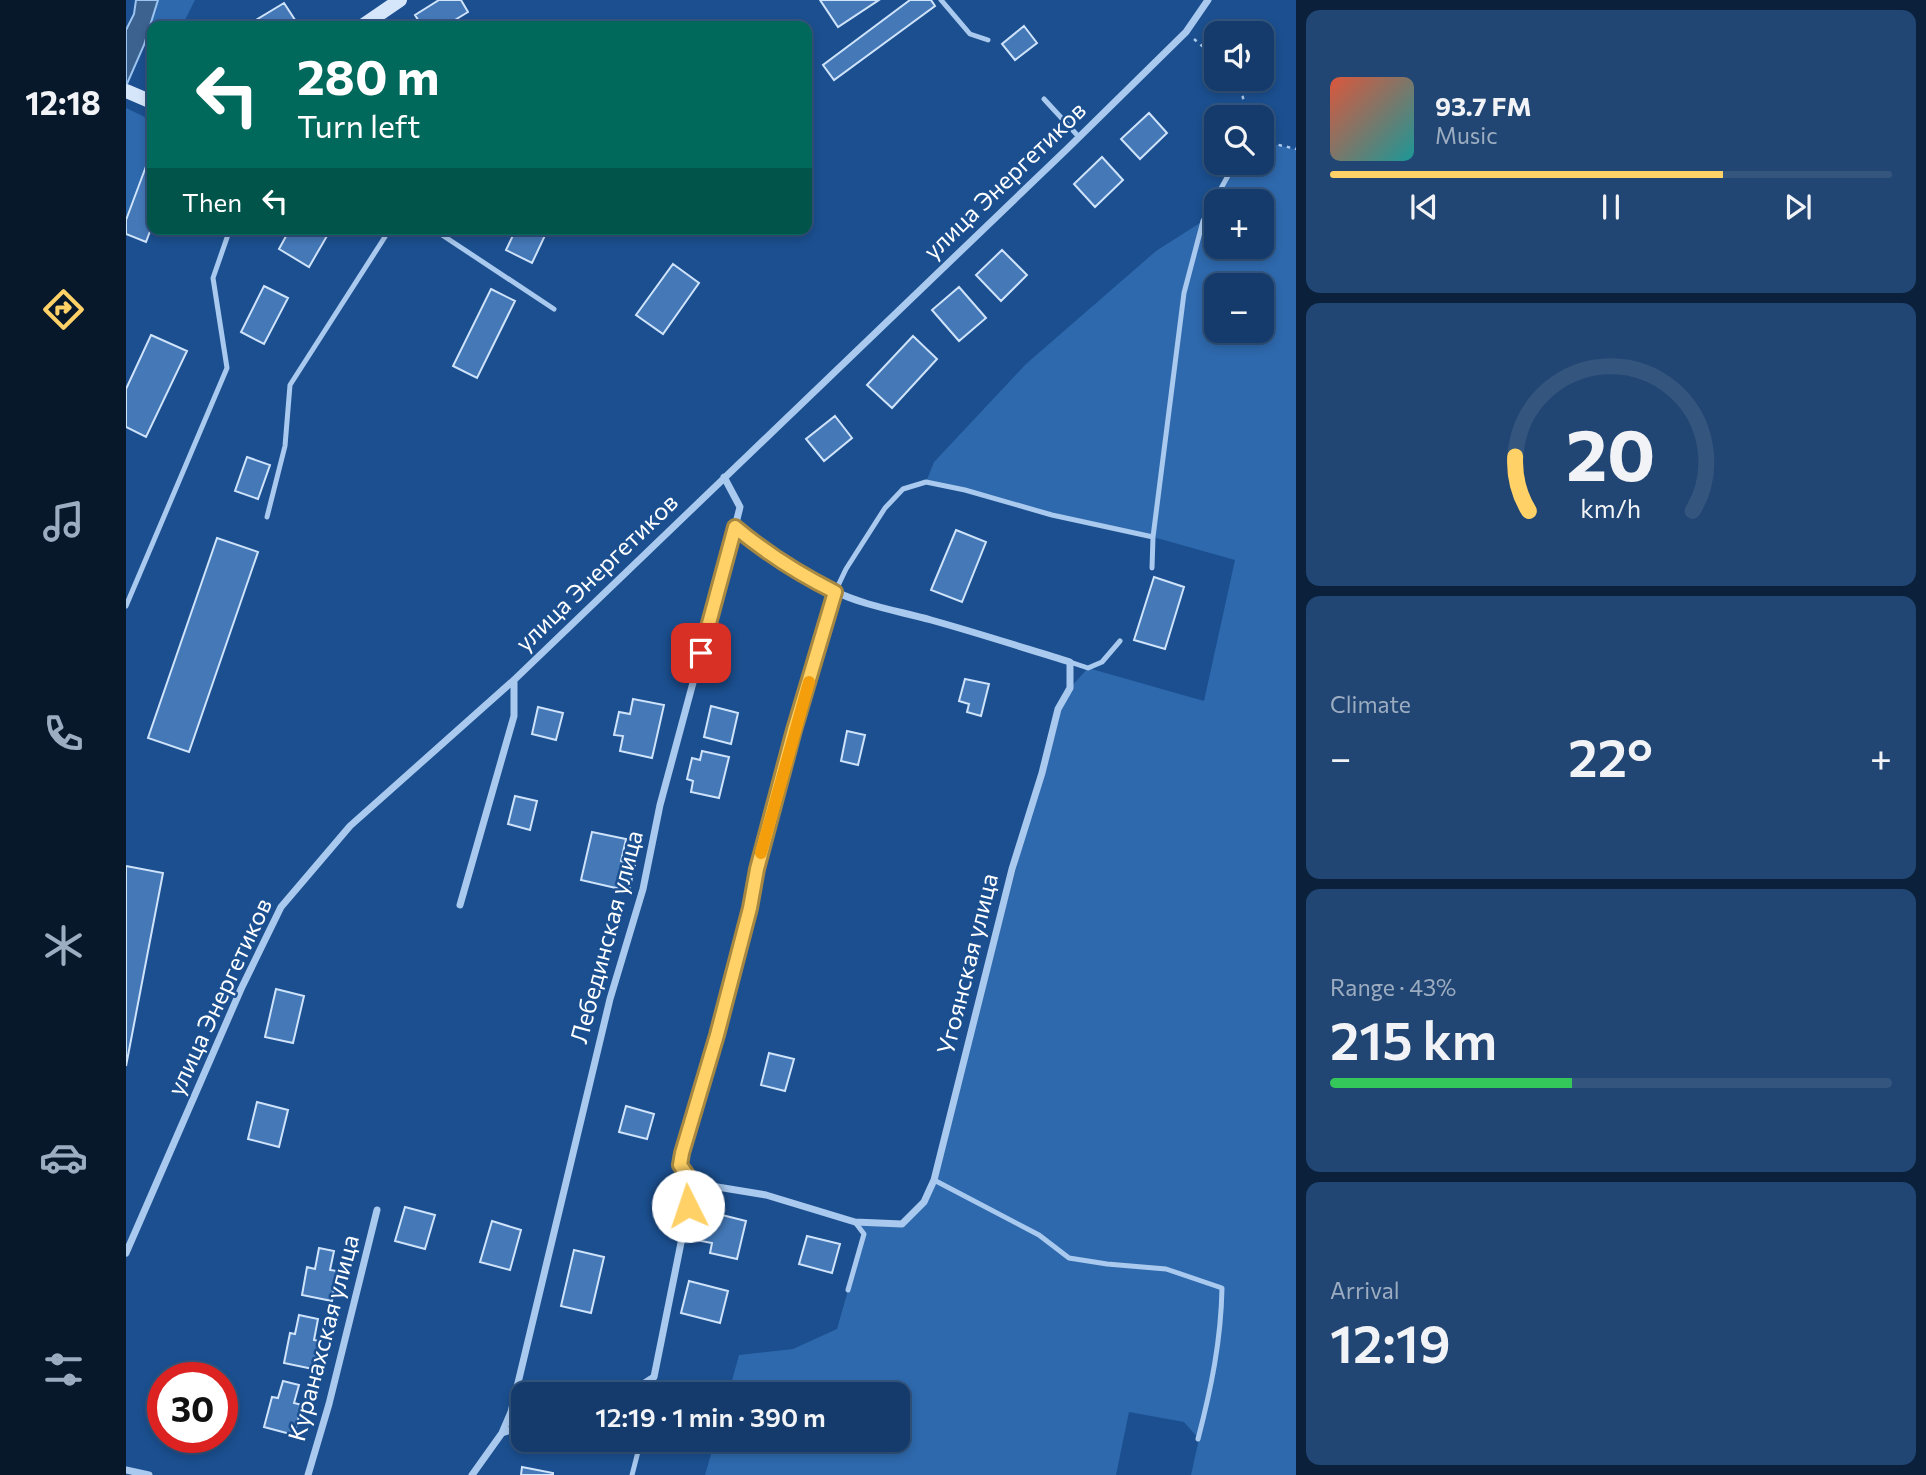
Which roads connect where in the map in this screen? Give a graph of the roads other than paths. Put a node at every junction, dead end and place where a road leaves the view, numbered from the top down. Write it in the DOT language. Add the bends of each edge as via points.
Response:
graph roads {
  1 [pos="400,0"];
  2 [pos="941,0"];
  3 [pos="1208,0"];
  4 [pos="369,21"];
  5 [pos="988,40"];
  6 [pos="126,91"];
  7 [pos="147,100"];
  8 [pos="1044,100"];
  9 [pos="1079,137"];
  10 [pos="1228,175"];
  11 [pos="228,235"];
  12 [pos="386,235"];
  13 [pos="442,235"];
  14 [pos="554,309"];
  15 [pos="724,477"];
  16 [pos="267,517"];
  17 [pos="735,527"];
  18 [pos="1153,537"];
  19 [pos="1152,568"];
  20 [pos="835,592"];
  21 [pos="126,606"];
  22 [pos="1120,641"];
  23 [pos="1070,662"];
  24 [pos="514,680"];
  25 [pos="460,905"];
  26 [pos="934,1180"];
  27 [pos="693,1183"];
  28 [pos="377,1210"];
  29 [pos="855,1222"];
  30 [pos="126,1253"];
  31 [pos="848,1290"];
  32 [pos="654,1377"];
  33 [pos="646,1382"];
  34 [pos="653,1382"];
  35 [pos="511,1430"];
  36 [pos="502,1433"];
  37 [pos="1198,1439"];
  38 [pos="638,1452"];
  39 [pos="126,1470"];
  40 [pos="149,1475"];
  41 [pos="302,1475"];
  42 [pos="309,1475"];
  43 [pos="472,1475"];
  44 [pos="632,1475"];
  1 -- 4 [label="street"];
  2 -- 5 [label="lane" via="970,34"];
  3 -- 9 [label="street, улица Энергетиков" via="1186,32"];
  6 -- 7 [label="street"];
  8 -- 9 [label="lane"];
  9 -- 15 [label="street, улица Энергетиков"];
  10 -- 18 [label="lane" via="1203,221 1184,293"];
  11 -- 21 [label="lane" via="213,278 227,368"];
  12 -- 16 [label="lane" via="290,385 285,446"];
  13 -- 14 [label="lane"];
  15 -- 17 [label="street, Лебединская улица" via="740,508"];
  15 -- 24 [label="street, улица Энергетиков"];
  17 -- 20 [label="street" via="805,577"];
  17 -- 36 [label="street, Лебединская улица"];
  18 -- 19 [label="lane"];
  18 -- 20 [label="lane" via="926,482 903,489 885,508"];
  20 -- 23 [label="street"];
  20 -- 27 [label="street" via="682,1153 680,1165"];
  22 -- 23 [label="lane" via="1102,662 1088,668"];
  23 -- 26 [label="street, Угоянская улица" via="1070,688 1058,709 1012,869"];
  24 -- 25 [label="street" via="514,716"];
  24 -- 30 [label="street, улица Энергетиков" via="350,827 281,906"];
  26 -- 29 [label="street, Угоянская улица" via="924,1202 902,1224"];
  26 -- 37 [label="lane" via="1039,1235 1069,1258 1166,1269 1222,1288 1213,1379"];
  27 -- 29 [label="street" via="766,1195"];
  27 -- 32 [label="street"];
  28 -- 42 [label="street, Куранахская улица"];
  29 -- 31 [label="lane" via="864,1234"];
  32 -- 33 [label="street"];
  32 -- 34 [label="lane"];
  35 -- 36 [label="street"];
  36 -- 43 [label="street, Лебединская улица"];
  38 -- 44 [label="lane"];
  39 -- 40 [label="street"];
  41 -- 42 [label="street"];
}
